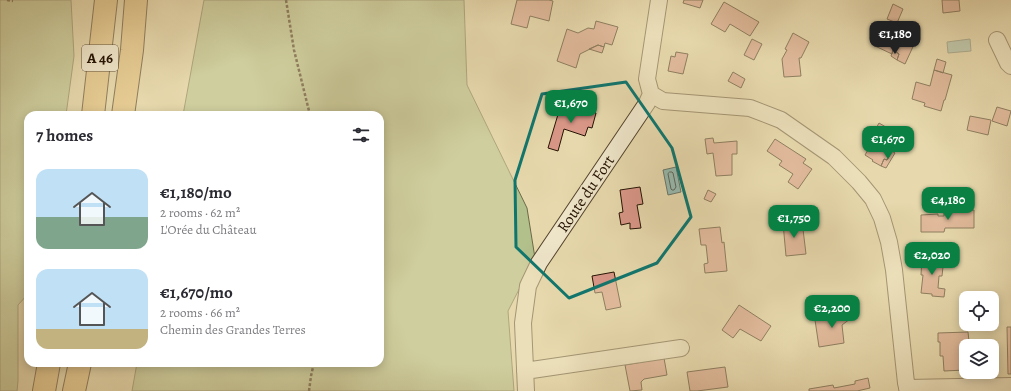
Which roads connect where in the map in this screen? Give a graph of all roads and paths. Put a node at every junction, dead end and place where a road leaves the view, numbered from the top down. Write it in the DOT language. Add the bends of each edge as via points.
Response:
graph roads {
  1 [pos="7,0"];
  2 [pos="106,0"];
  3 [pos="136,0"];
  4 [pos="286,0"];
  5 [pos="659,0"];
  6 [pos="13,1"];
  7 [pos="997,40"];
  8 [pos="1011,66"];
  9 [pos="651,94"];
  10 [pos="93,111"];
  11 [pos="124,111"];
  12 [pos="309,111"];
  13 [pos="681,348"];
  14 [pos="48,367"];
  15 [pos="79,367"];
  16 [pos="313,367"];
  17 [pos="525,371"];
  18 [pos="1011,386"];
  19 [pos="907,389"];
  20 [pos="44,391"];
  21 [pos="74,391"];
  22 [pos="309,391"];
  23 [pos="526,391"];
  1 -- 6 [label="path"];
  2 -- 10 [label="highway, A 46"];
  3 -- 11 [label="highway, A 46"];
  4 -- 12 [label="path" via="294,50"];
  5 -- 9 [label="street" via="647,79"];
  7 -- 8 [label="street"];
  9 -- 17 [label="street, Route du Fort" via="539,263 528,286 523,323"];
  9 -- 19 [label="street" via="663,100 750,108 781,120 834,157 859,182 873,199 889,242"];
  13 -- 17 [label="street"];
  14 -- 20 [label="highway"];
  15 -- 21 [label="highway"];
  16 -- 22 [label="path"];
  17 -- 23 [label="street, Route du Fort"];
  18 -- 19 [label="street"];
}
